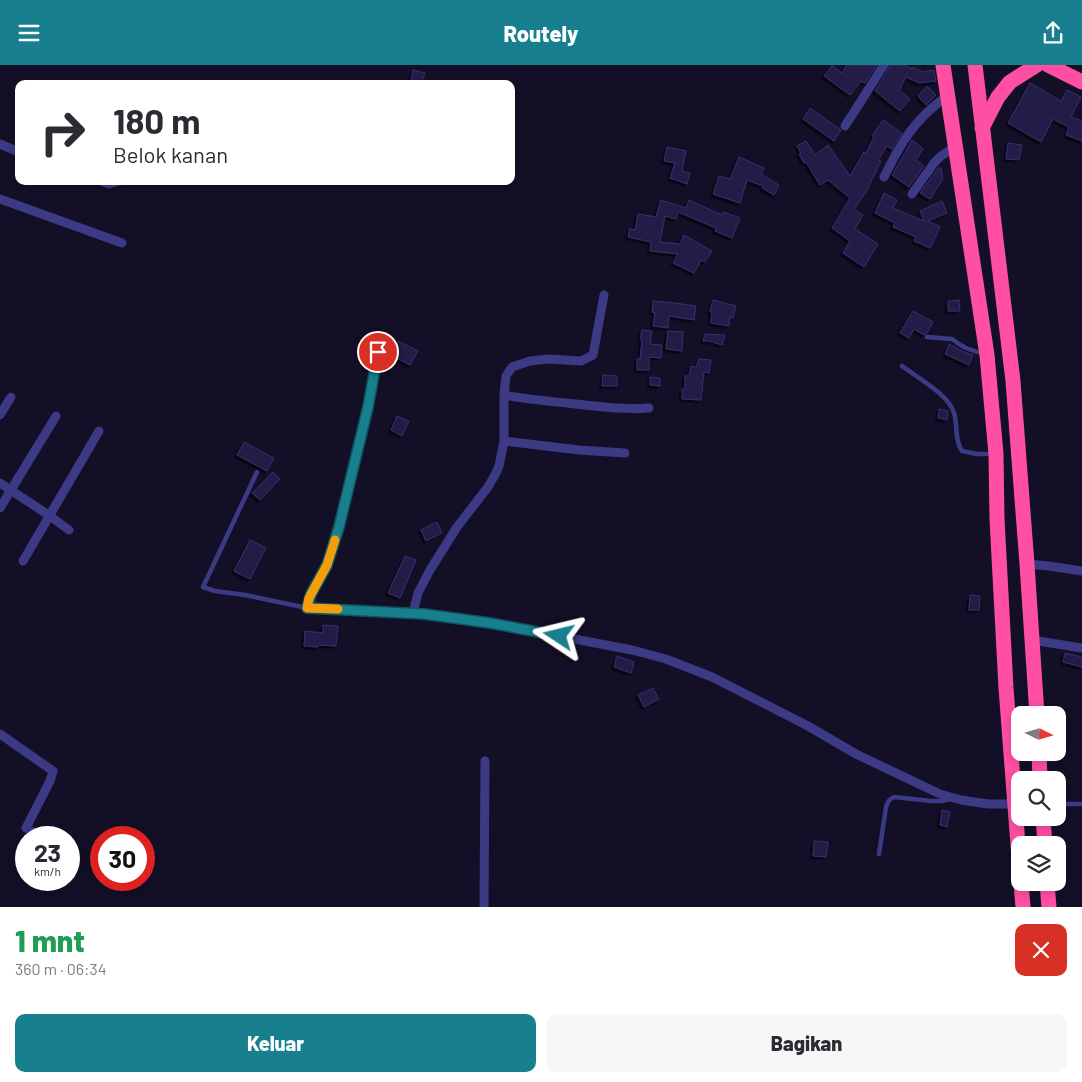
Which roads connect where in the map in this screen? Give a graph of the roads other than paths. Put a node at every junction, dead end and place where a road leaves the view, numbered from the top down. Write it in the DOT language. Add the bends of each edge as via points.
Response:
graph roads {
  1 [pos="884,65"];
  2 [pos="943,65"];
  3 [pos="975,65"];
  4 [pos="1036,65"];
  5 [pos="1048,65"];
  6 [pos="1082,82"];
  7 [pos="947,96"];
  8 [pos="846,126"];
  9 [pos="982,128"];
  10 [pos="0,144"];
  11 [pos="955,147"];
  12 [pos="15,150"];
  13 [pos="884,177"];
  14 [pos="912,195"];
  15 [pos="0,199"];
  16 [pos="122,243"];
  17 [pos="604,295"];
  18 [pos="927,337"];
  19 [pos="378,352"];
  20 [pos="987,355"];
  21 [pos="902,366"];
  22 [pos="504,395"];
  23 [pos="11,397"];
  24 [pos="649,408"];
  25 [pos="0,415"];
  26 [pos="56,416"];
  27 [pos="99,431"];
  28 [pos="504,441"];
  29 [pos="625,453"];
  30 [pos="996,454"];
  31 [pos="257,472"];
  32 [pos="0,483"];
  33 [pos="10,490"];
  34 [pos="0,508"];
  35 [pos="50,516"];
  36 [pos="1023,516"];
  37 [pos="998,519"];
  38 [pos="69,530"];
  39 [pos="23,561"];
  40 [pos="1027,564"];
  41 [pos="1082,571"];
  42 [pos="307,608"];
  43 [pos="413,613"];
  44 [pos="1032,639"];
  45 [pos="1082,648"];
  46 [pos="1036,706"];
  47 [pos="0,734"];
  48 [pos="485,761"];
  49 [pos="1014,771"];
  50 [pos="954,798"];
  51 [pos="1011,804"];
  52 [pos="1066,804"];
  53 [pos="1082,804"];
  54 [pos="27,826"];
  55 [pos="880,854"];
  56 [pos="1022,891"];
  57 [pos="1048,891"];
  58 [pos="484,907"];
  59 [pos="1023,907"];
  60 [pos="1049,907"];
  1 -- 8 [label="street"];
  2 -- 7 [label="highway"];
  3 -- 9 [label="highway"];
  4 -- 9 [label="highway" via="1010,82"];
  5 -- 6 [label="highway"];
  7 -- 11 [label="highway"];
  7 -- 13 [label="street" via="914,125"];
  9 -- 36 [label="highway" via="1013,381"];
  10 -- 12 [label="street"];
  11 -- 14 [label="street" via="934,163"];
  11 -- 20 [label="highway"];
  15 -- 16 [label="street"];
  17 -- 22 [label="street" via="592,355 581,361 548,359 512,367 506,375"];
  18 -- 20 [label="lane" via="952,339"];
  19 -- 42 [label="street" via="339,527 327,565"];
  20 -- 30 [label="highway"];
  21 -- 30 [label="lane" via="943,395 952,406 962,451 977,455"];
  22 -- 24 [label="street" via="603,408"];
  22 -- 28 [label="street"];
  23 -- 25 [label="street"];
  26 -- 33 [label="street"];
  27 -- 35 [label="street"];
  28 -- 29 [label="street"];
  28 -- 43 [label="street" via="496,473 430,570 418,593"];
  30 -- 37 [label="highway"];
  31 -- 42 [label="lane" via="203,587"];
  32 -- 33 [label="street"];
  33 -- 34 [label="street"];
  33 -- 35 [label="street"];
  35 -- 38 [label="street"];
  35 -- 39 [label="street"];
  36 -- 37 [label="highway"];
  36 -- 40 [label="highway"];
  37 -- 49 [label="highway" via="1006,688"];
  40 -- 41 [label="street"];
  40 -- 44 [label="highway"];
  42 -- 43 [label="street"];
  43 -- 50 [label="street" via="585,640 666,659 712,677 874,763 940,795"];
  44 -- 45 [label="street"];
  44 -- 46 [label="highway"];
  47 -- 54 [label="street" via="53,771"];
  48 -- 58 [label="street"];
  50 -- 51 [label="street"];
  50 -- 55 [label="lane" via="941,801 890,799 886,807"];
  52 -- 53 [label="lane"];
  56 -- 59 [label="highway"];
  57 -- 60 [label="highway"];
}
